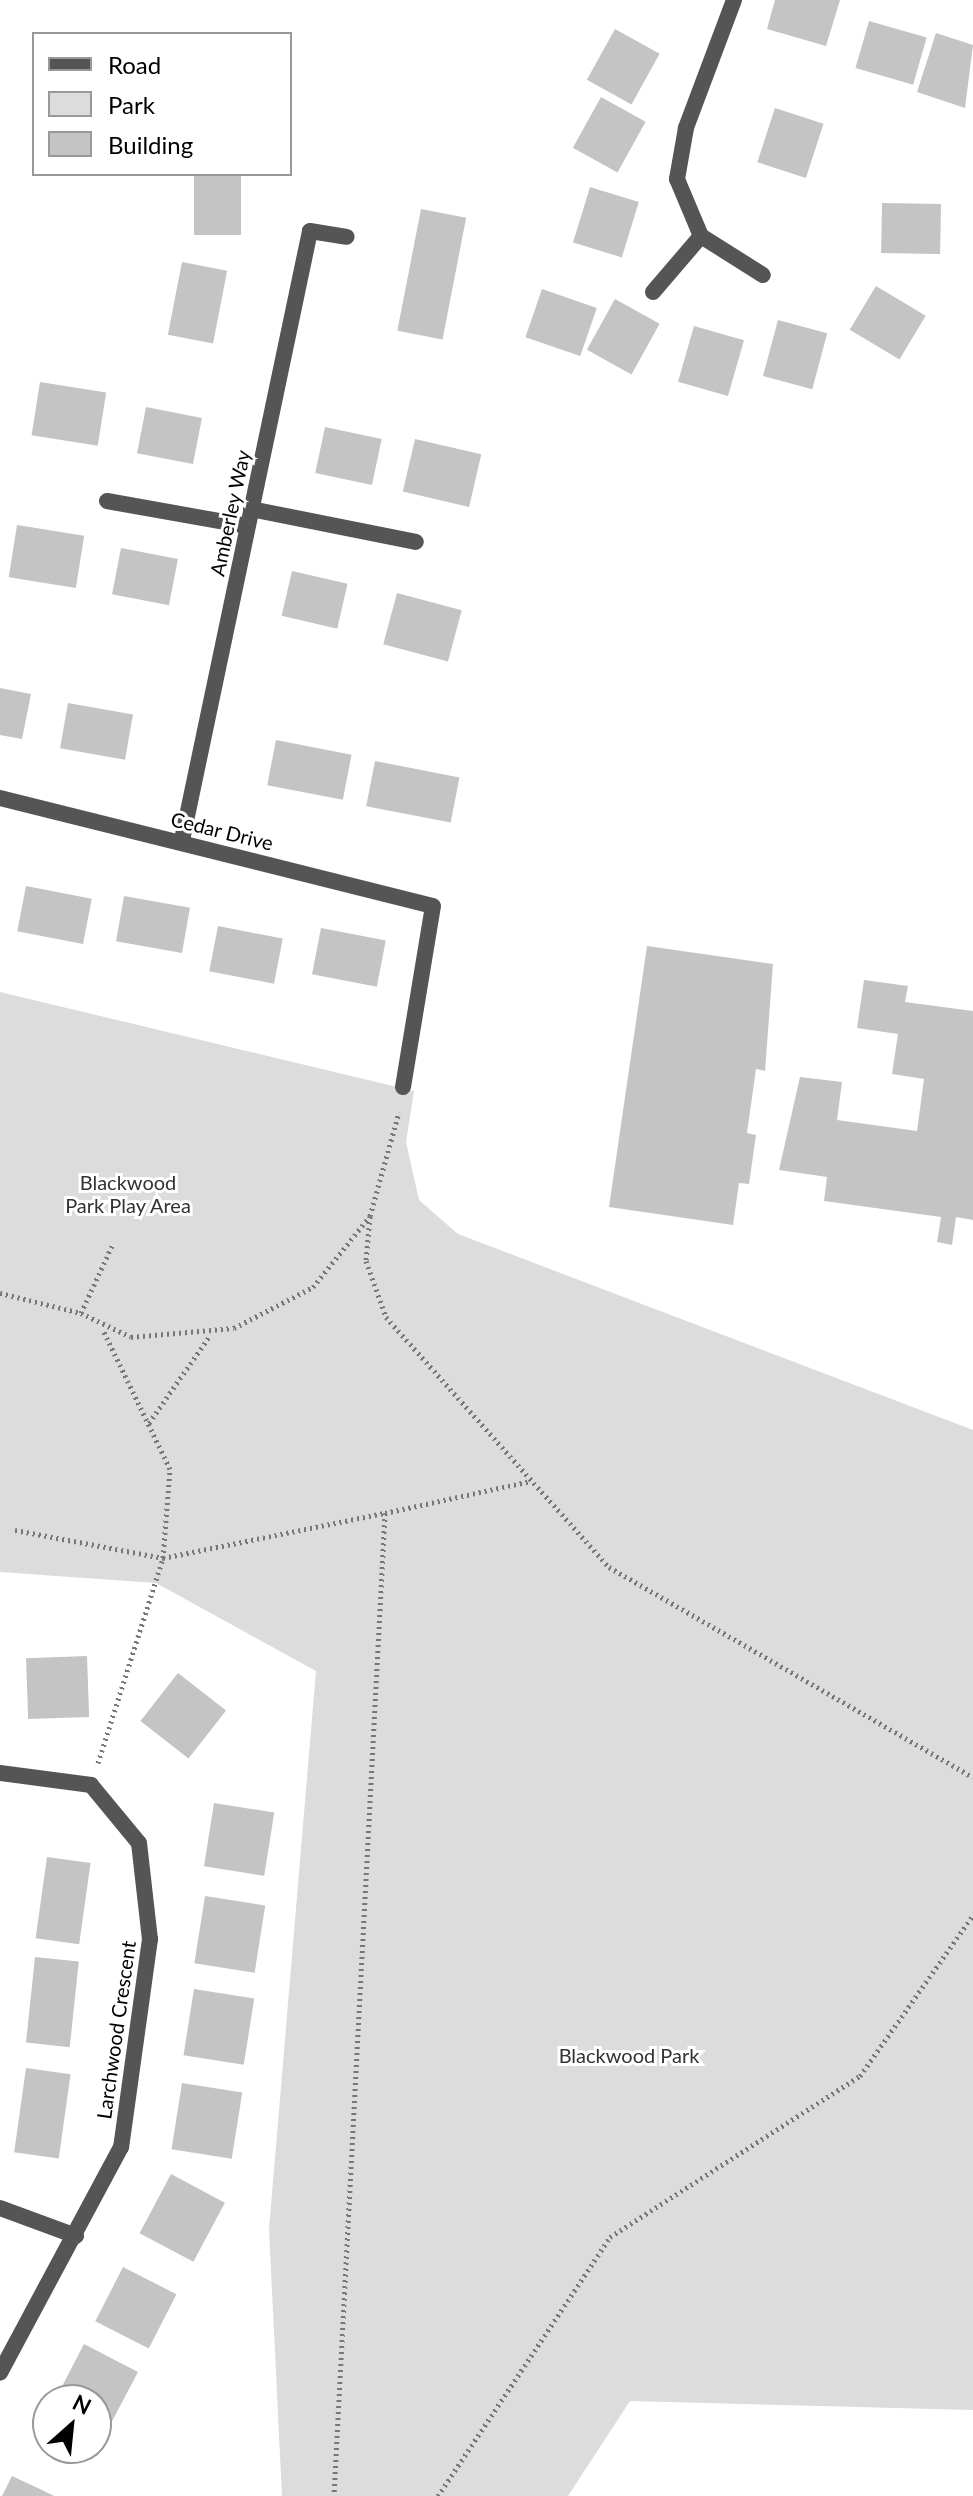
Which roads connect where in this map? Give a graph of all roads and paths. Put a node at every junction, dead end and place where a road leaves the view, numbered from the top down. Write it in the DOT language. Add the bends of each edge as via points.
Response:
graph roads {
  1 [pos="734,0"];
  2 [pos="701,236"];
  3 [pos="347,237"];
  4 [pos="763,275"];
  5 [pos="653,292"];
  6 [pos="107,501"];
  7 [pos="251,509"];
  8 [pos="247,526"];
  9 [pos="416,542"];
  10 [pos="0,798"];
  11 [pos="182,840"];
  12 [pos="403,1087"];
  13 [pos="370,1216"];
  14 [pos="112,1246"];
  15 [pos="0,1293"];
  16 [pos="81,1313"];
  17 [pos="103,1329"];
  18 [pos="211,1334"];
  19 [pos="148,1424"];
  20 [pos="530,1481"];
  21 [pos="385,1513"];
  22 [pos="15,1530"];
  23 [pos="163,1558"];
  24 [pos="0,1773"];
  25 [pos="973,1777"];
  26 [pos="91,1785"];
  27 [pos="973,1915"];
  28 [pos="0,2208"];
  29 [pos="76,2236"];
  30 [pos="0,2373"];
  31 [pos="334,2496"];
  32 [pos="438,2496"];
  1 -- 2 [label="street" via="686,128 677,179"];
  2 -- 4 [label="street"];
  2 -- 5 [label="street"];
  3 -- 7 [label="street, Amberley Way" via="310,231"];
  6 -- 8 [label="street"];
  7 -- 8 [label="street, Amberley Way"];
  7 -- 9 [label="street"];
  8 -- 11 [label="street, Amberley Way"];
  10 -- 11 [label="street, Cedar Drive"];
  11 -- 12 [label="street, Cedar Drive" via="433,906"];
  12 -- 13 [label="path" via="390,1164"];
  13 -- 18 [label="path" via="313,1287"];
  13 -- 20 [label="path" via="366,1261 386,1317"];
  14 -- 16 [label="path"];
  15 -- 16 [label="path"];
  16 -- 17 [label="path"];
  17 -- 18 [label="path" via="158,1339"];
  17 -- 19 [label="path"];
  18 -- 19 [label="path"];
  19 -- 23 [label="path" via="170,1469"];
  20 -- 21 [label="path"];
  20 -- 25 [label="path" via="609,1567"];
  21 -- 23 [label="path"];
  21 -- 31 [label="path"];
  22 -- 23 [label="path"];
  23 -- 26 [label="path"];
  24 -- 26 [label="street"];
  26 -- 29 [label="street, Larchwood Crescent" via="139,1843 150,1939 121,2147"];
  27 -- 32 [label="path" via="860,2076 610,2237"];
  28 -- 29 [label="street"];
  29 -- 30 [label="street, Larchwood Crescent"];
}
